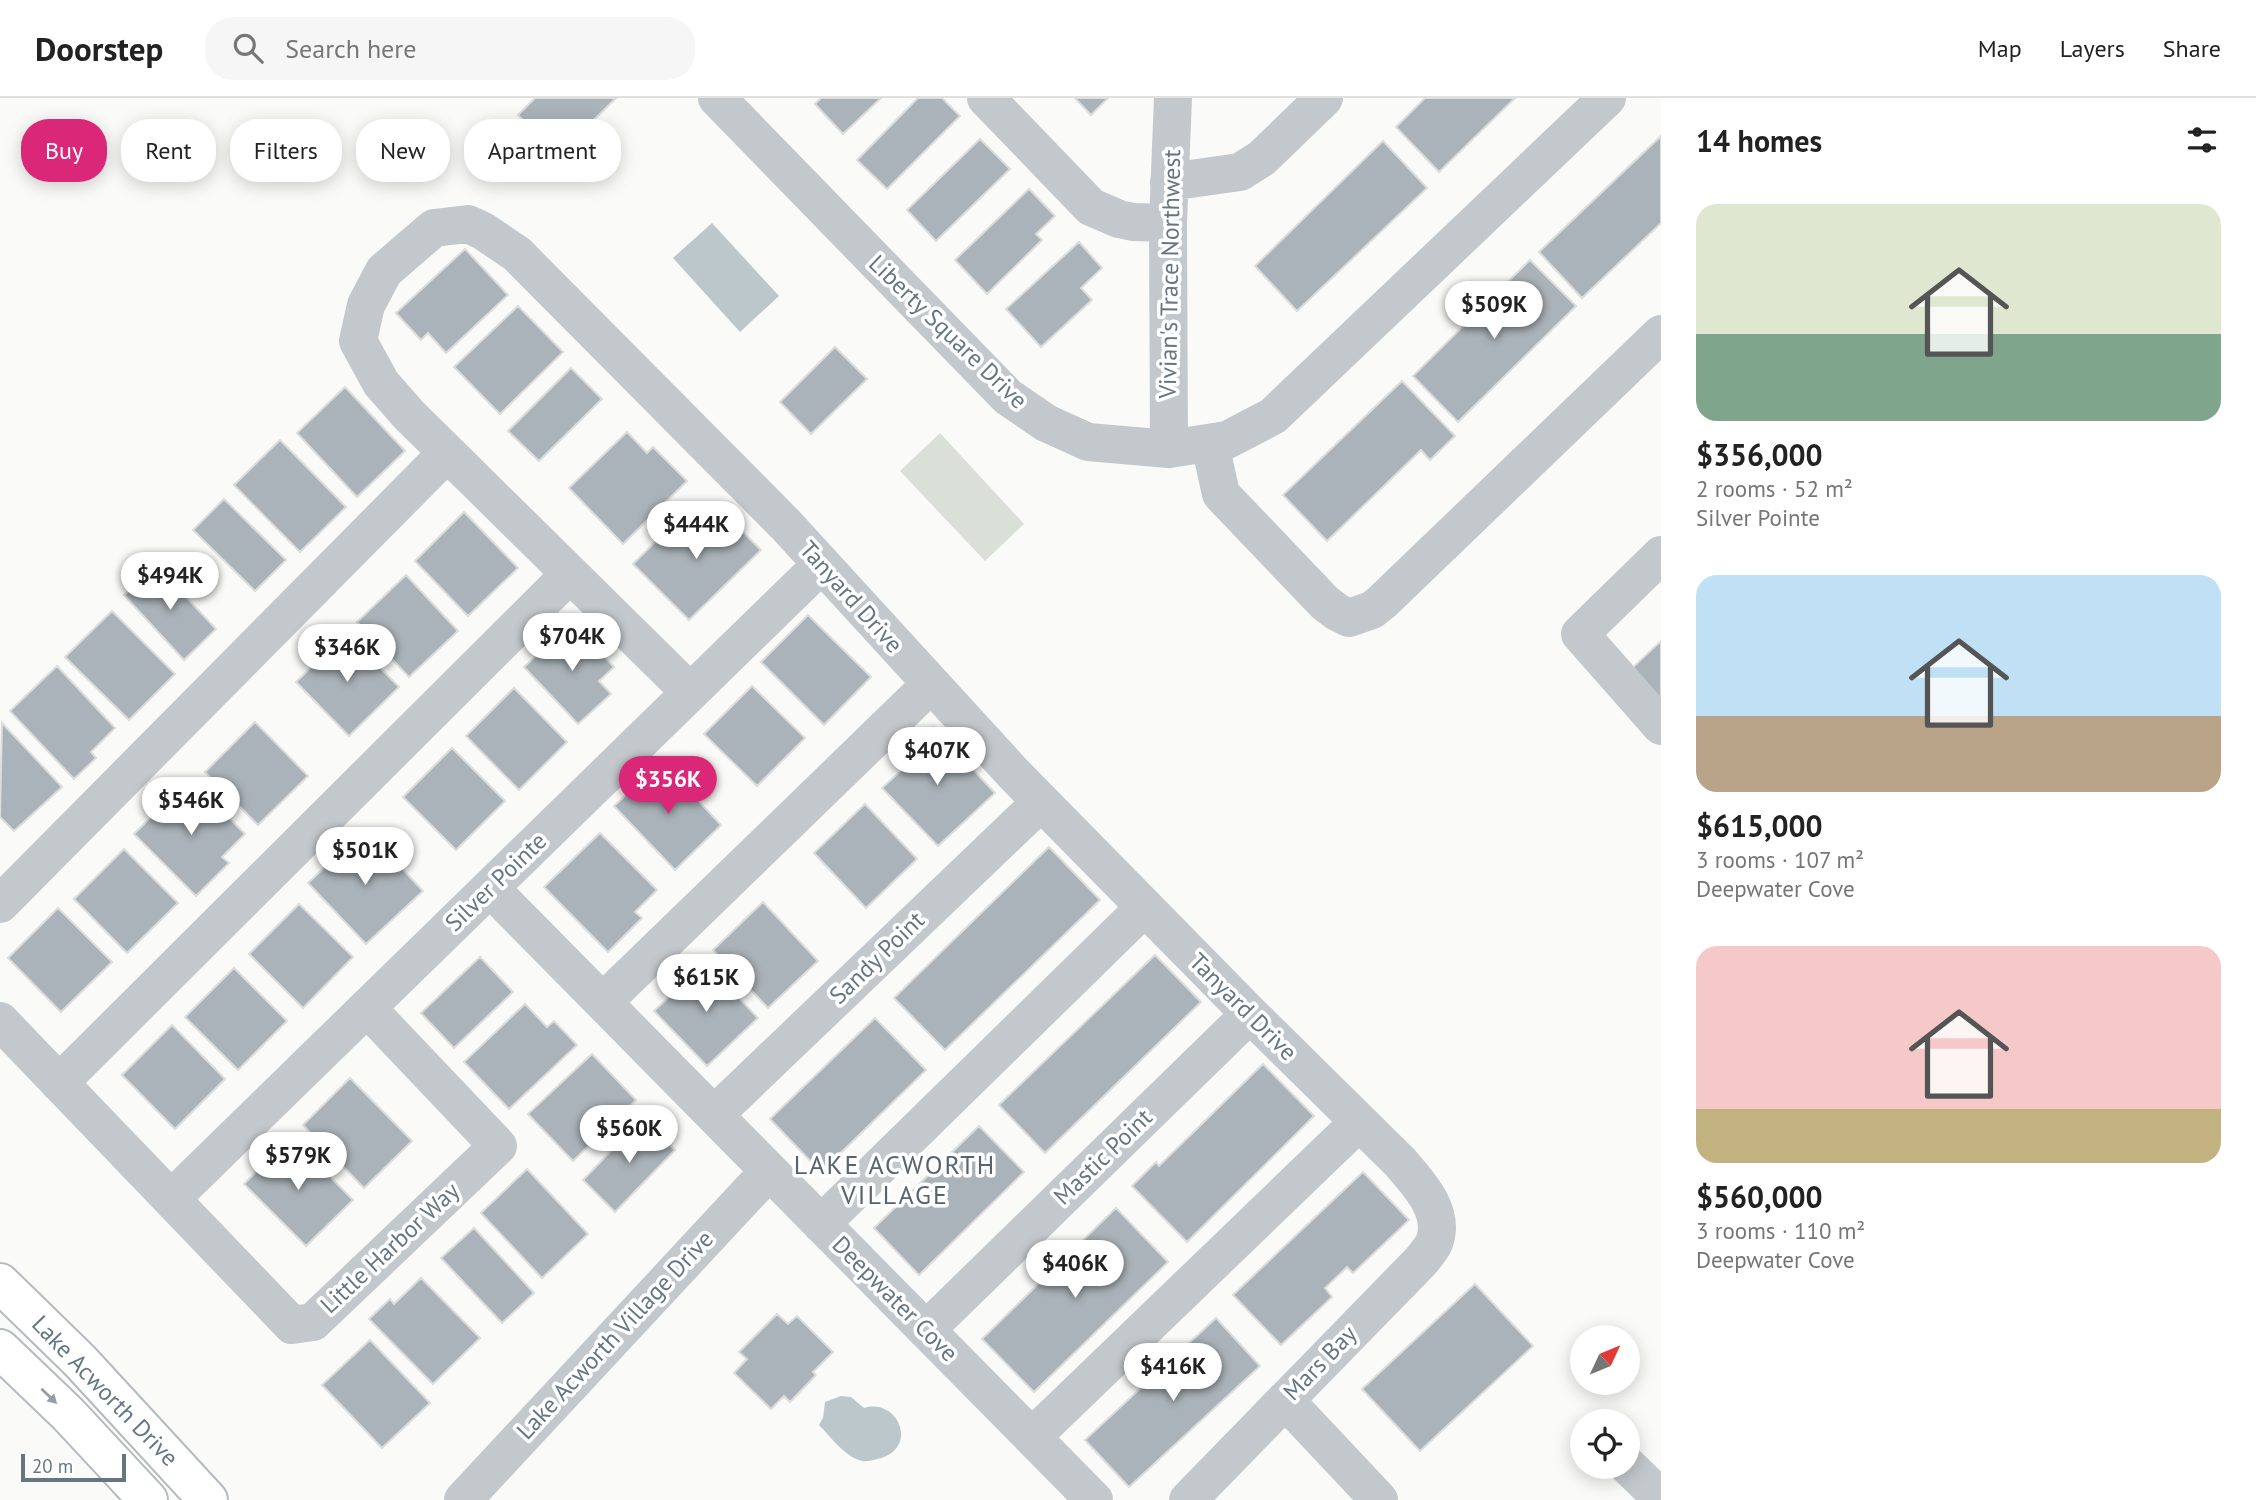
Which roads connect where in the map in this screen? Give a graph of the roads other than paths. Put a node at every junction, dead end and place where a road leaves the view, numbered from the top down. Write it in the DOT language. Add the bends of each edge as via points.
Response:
graph roads {
  1 [pos="717,98"];
  2 [pos="986,98"];
  3 [pos="1173,98"];
  4 [pos="1324,98"];
  5 [pos="1607,98"];
  6 [pos="1170,182"];
  7 [pos="1168,223"];
  8 [pos="1661,334"];
  9 [pos="1210,443"];
  10 [pos="1168,449"];
  11 [pos="447,453"];
  12 [pos="1661,555"];
  13 [pos="822,564"];
  14 [pos="570,574"];
  15 [pos="931,684"];
  16 [pos="690,692"];
  17 [pos="1661,726"];
  18 [pos="1041,802"];
  19 [pos="490,888"];
  20 [pos="0,904"];
  21 [pos="1145,907"];
  22 [pos="603,1002"];
  23 [pos="367,1008"];
  24 [pos="1250,1014"];
  25 [pos="0,1021"];
  26 [pos="60,1083"];
  27 [pos="714,1115"];
  28 [pos="1359,1122"];
  29 [pos="769,1171"];
  30 [pos="173,1200"];
  31 [pos="1438,1219"];
  32 [pos="821,1224"];
  33 [pos="0,1283"];
  34 [pos="926,1330"];
  35 [pos="0,1349"];
  36 [pos="1285,1400"];
  37 [pos="1032,1437"];
  38 [pos="1640,1478"];
  39 [pos="1661,1498"];
  40 [pos="148,1500"];
  41 [pos="208,1500"];
  42 [pos="463,1500"];
  43 [pos="1094,1500"];
  44 [pos="1188,1500"];
  45 [pos="1380,1500"];
  1 -- 10 [label="street, Liberty Square Drive" via="1008,397 1046,423 1088,442"];
  2 -- 7 [label="street" via="1091,207 1133,222"];
  3 -- 6 [label="street, Vivian's Trace Northwest"];
  4 -- 6 [label="street" via="1262,158 1240,172"];
  5 -- 9 [label="street, Liberty Square Drive" via="1273,416 1227,440"];
  6 -- 7 [label="street, Vivian's Trace Northwest"];
  7 -- 10 [label="street, Vivian's Trace Northwest"];
  8 -- 9 [label="street" via="1382,602 1349,618 1325,603 1221,494"];
  9 -- 10 [label="street, Liberty Square Drive"];
  11 -- 13 [label="street, Tanyard Drive" via="380,383 358,341 366,305 384,271 434,228 468,224 517,254"];
  11 -- 14 [label="street, Tanyard Drive"];
  11 -- 20 [label="street"];
  12 -- 17 [label="street" via="1580,634"];
  13 -- 15 [label="street, Tanyard Drive"];
  13 -- 16 [label="street, Silver Pointe"];
  14 -- 16 [label="street, Tanyard Drive"];
  14 -- 26 [label="street"];
  15 -- 18 [label="street, Tanyard Drive"];
  15 -- 22 [label="street"];
  16 -- 19 [label="street, Silver Pointe"];
  18 -- 21 [label="street, Tanyard Drive"];
  18 -- 27 [label="street, Sandy Point"];
  19 -- 22 [label="street, Deepwater Cove"];
  19 -- 23 [label="street, Silver Pointe"];
  21 -- 24 [label="street, Tanyard Drive"];
  21 -- 32 [label="street"];
  22 -- 27 [label="street, Deepwater Cove"];
  23 -- 30 [label="street, Silver Pointe"];
  23 -- 30 [label="street, Little Harbor Way" via="498,1146 313,1322 292,1325"];
  24 -- 28 [label="street, Tanyard Drive"];
  24 -- 34 [label="street, Mastic Point"];
  25 -- 26 [label="street, Little Harbor Way"];
  26 -- 30 [label="street, Little Harbor Way"];
  27 -- 29 [label="street, Deepwater Cove"];
  28 -- 31 [label="street, Tanyard Drive" via="1422,1188"];
  28 -- 37 [label="street"];
  29 -- 32 [label="street, Deepwater Cove"];
  29 -- 42 [label="street, Lake Acworth Village Drive"];
  31 -- 36 [label="street, Mars Bay" via="1433,1243 1421,1261"];
  32 -- 34 [label="street, Deepwater Cove"];
  33 -- 41 [label="main road, Lake Acworth Drive" via="80,1361"];
  34 -- 37 [label="street, Deepwater Cove"];
  35 -- 40 [label="main road, Lake Acworth Drive, one-way"];
  36 -- 44 [label="street, Mars Bay"];
  36 -- 45 [label="street"];
  37 -- 43 [label="street, Deepwater Cove"];
  38 -- 39 [label="street"];
}
